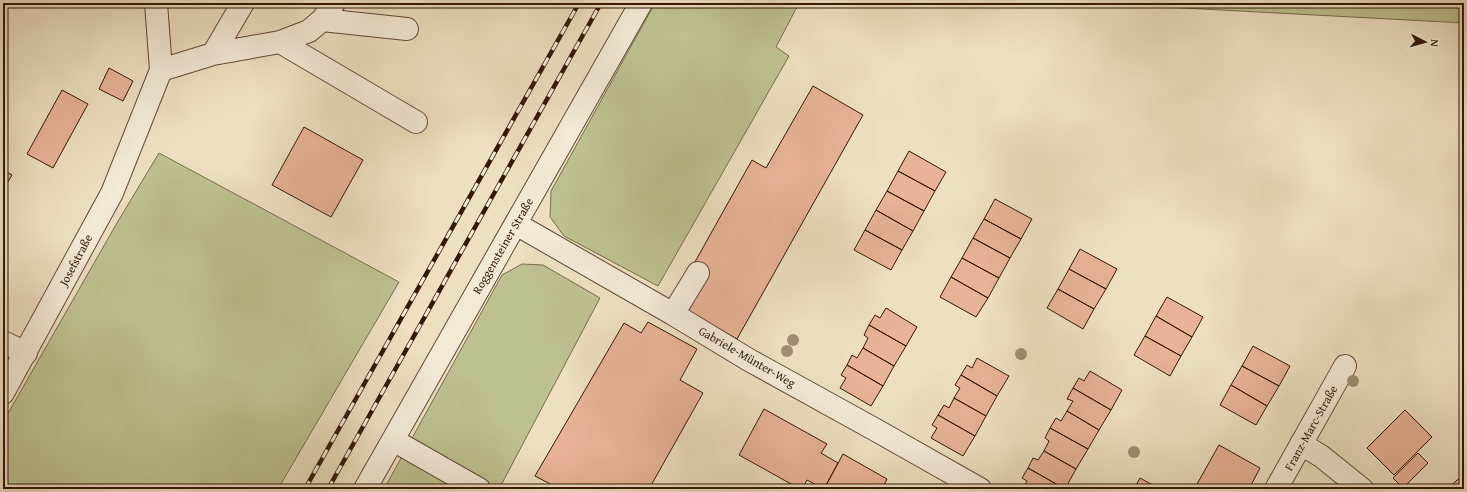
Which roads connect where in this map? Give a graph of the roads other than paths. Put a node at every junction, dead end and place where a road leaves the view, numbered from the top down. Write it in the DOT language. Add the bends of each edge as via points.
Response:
graph roads {
  1 [pos="156,3"];
  2 [pos="242,3"];
  3 [pos="641,3"];
  4 [pos="328,11"];
  5 [pos="407,28"];
  6 [pos="280,42"];
  7 [pos="213,54"];
  8 [pos="161,70"];
  9 [pos="416,122"];
  10 [pos="516,224"];
  11 [pos="698,273"];
  12 [pos="673,314"];
  13 [pos="3,342"];
  14 [pos="26,353"];
  15 [pos="1344,366"];
  16 [pos="3,393"];
  17 [pos="392,440"];
  18 [pos="1302,444"];
  19 [pos="365,489"];
  20 [pos="479,489"];
  21 [pos="980,489"];
  22 [pos="1276,489"];
  23 [pos="1362,489"];
  1 -- 8 [label="street"];
  2 -- 7 [label="street"];
  3 -- 10 [label="street, Roggensteiner Straße"];
  4 -- 5 [label="street"];
  4 -- 6 [label="street" via="309,30"];
  6 -- 7 [label="street"];
  6 -- 9 [label="street"];
  7 -- 8 [label="street"];
  8 -- 14 [label="street, Josefstraße" via="112,193"];
  10 -- 12 [label="street, Gabriele-Münter-Weg"];
  10 -- 17 [label="street, Roggensteiner Straße"];
  11 -- 12 [label="street"];
  12 -- 21 [label="street, Gabriele-Münter-Weg" via="749,360"];
  13 -- 14 [label="street"];
  14 -- 16 [label="street, Josefstraße"];
  15 -- 18 [label="street, Franz-Marc-Straße"];
  17 -- 19 [label="street, Roggensteiner Straße"];
  17 -- 20 [label="street"];
  18 -- 22 [label="street, Franz-Marc-Straße"];
  18 -- 23 [label="street"];
}
